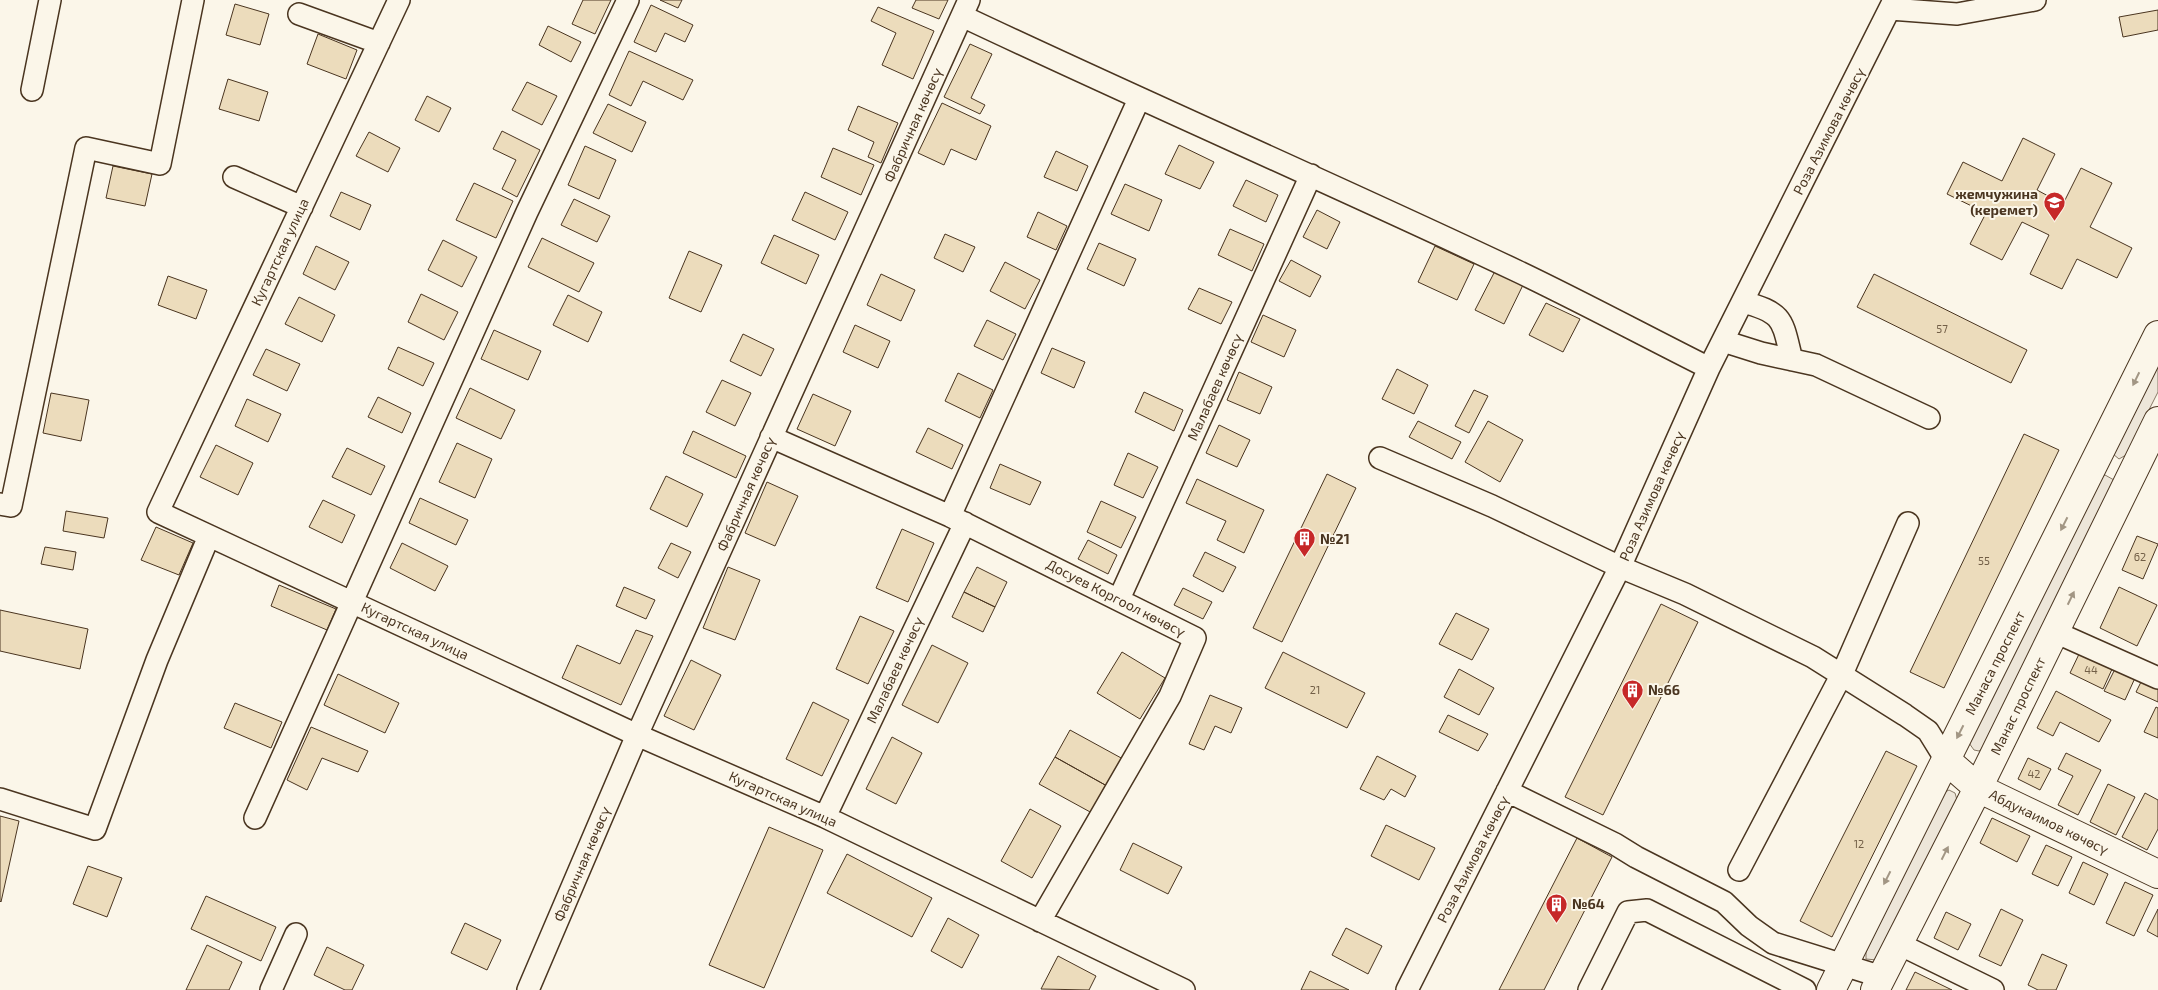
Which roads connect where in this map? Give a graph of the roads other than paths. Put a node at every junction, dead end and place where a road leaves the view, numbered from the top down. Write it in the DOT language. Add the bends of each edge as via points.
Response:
graph roads {
  1 [pos="50,0"];
  2 [pos="193,0"];
  3 [pos="399,0"];
  4 [pos="628,0"];
  5 [pos="2035,0"];
  6 [pos="1892,5"];
  7 [pos="966,8"];
  8 [pos="299,14"];
  9 [pos="379,43"];
  10 [pos="32,90"];
  11 [pos="1139,99"];
  12 [pos="1311,175"];
  13 [pos="234,177"];
  14 [pos="302,207"];
  15 [pos="1743,302"];
  16 [pos="2158,335"];
  17 [pos="1723,341"];
  18 [pos="1792,360"];
  19 [pos="1709,368"];
  20 [pos="1929,418"];
  21 [pos="2158,422"];
  22 [pos="772,437"];
  23 [pos="2097,457"];
  24 [pos="1380,458"];
  25 [pos="2132,474"];
  26 [pos="5,505"];
  27 [pos="958,519"];
  28 [pos="1908,524"];
  29 [pos="209,536"];
  30 [pos="1620,567"];
  31 [pos="1119,599"];
  32 [pos="352,601"];
  33 [pos="2055,632"];
  34 [pos="1842,674"];
  35 [pos="2158,678"];
  36 [pos="637,735"];
  37 [pos="1946,760"];
  38 [pos="1978,788"];
  39 [pos="1507,791"];
  40 [pos="0,799"];
  41 [pos="825,817"];
  42 [pos="255,818"];
  43 [pos="1739,870"];
  44 [pos="2158,874"];
  45 [pos="1040,921"];
  46 [pos="296,934"];
  47 [pos="1899,944"];
  48 [pos="1843,965"];
  49 [pos="1878,983"];
  50 [pos="271,990"];
  51 [pos="528,990"];
  52 [pos="1184,990"];
  53 [pos="1407,990"];
  54 [pos="1589,990"];
  55 [pos="1805,990"];
  56 [pos="1831,990"];
  57 [pos="1993,990"];
  1 -- 10 [label="street"];
  2 -- 26 [label="street" via="160,164 86,148"];
  3 -- 9 [label="street, Кугартская улица"];
  4 -- 32 [label="street"];
  5 -- 6 [label="street" via="1957,14"];
  6 -- 15 [label="street, Роза Азимова көчөсү"];
  7 -- 11 [label="street"];
  7 -- 22 [label="street, Фабричная көчөсү"];
  8 -- 9 [label="street"];
  9 -- 14 [label="street, Кугартская улица"];
  11 -- 12 [label="street"];
  11 -- 27 [label="street, Малабаев көчөсү"];
  12 -- 19 [label="street" via="1519,272"];
  12 -- 31 [label="street, Малабаев көчөсү"];
  13 -- 14 [label="street"];
  14 -- 29 [label="street, Кугартская улица" via="158,512"];
  15 -- 17 [label="street, Роза Азимова көчөсү"];
  15 -- 18 [label="street" via="1767,308 1777,317 1784,327"];
  16 -- 23 [label="main road, Манаса проспект, one-way"];
  17 -- 18 [label="street"];
  17 -- 19 [label="street, Роза Азимова көчөсү"];
  18 -- 20 [label="street" via="1816,365"];
  19 -- 30 [label="street, Роза Азимова көчөсү"];
  21 -- 25 [label="main road, Манас проспект"];
  22 -- 27 [label="street, Досуев Коргоол көчөсү"];
  22 -- 36 [label="street, Фабричная көчөсү"];
  23 -- 25 [label="main road"];
  23 -- 37 [label="main road, Манаса проспект, one-way"];
  24 -- 30 [label="street" via="1492,506"];
  33 -- 25 [label="main road, Манас проспект, one-way"];
  27 -- 31 [label="street, Досуев Коргоол көчөсү"];
  27 -- 41 [label="street, Малабаев көчөсү"];
  28 -- 34 [label="street"];
  29 -- 32 [label="street, Кугартская улица"];
  29 -- 40 [label="street" via="157,660 95,829"];
  30 -- 34 [label="street" via="1685,594"];
  30 -- 39 [label="street, Роза Азимова көчөсү"];
  31 -- 45 [label="street, Досуев Коргоол көчөсү" via="1195,638 1170,696"];
  32 -- 36 [label="street, Кугартская улица"];
  32 -- 42 [label="street"];
  33 -- 35 [label="street"];
  33 -- 38 [label="main road, Манас проспект"];
  34 -- 37 [label="street" via="1928,731"];
  34 -- 43 [label="street"];
  36 -- 41 [label="street, Кугартская улица"];
  36 -- 51 [label="street, Фабричная көчөсү"];
  37 -- 38 [label="main road, Абдукаимов көчөсү"];
  37 -- 48 [label="main road, Манаса проспект, one-way"];
  38 -- 44 [label="main road, Абдукаимов көчөсү"];
  47 -- 38 [label="main road, Манас проспект, one-way"];
  39 -- 48 [label="street" via="1724,902 1774,943"];
  39 -- 53 [label="street, Роза Азимова көчөсү"];
  41 -- 45 [label="street, Кугартская улица"];
  45 -- 52 [label="street, Кугартская улица"];
  46 -- 50 [label="street"];
  47 -- 49 [label="main road, Манас проспект"];
  47 -- 57 [label="street"];
  48 -- 49 [label="street"];
  48 -- 56 [label="main road, Манаса проспект"];
  54 -- 55 [label="street" via="1628,912 1647,910"];
}
